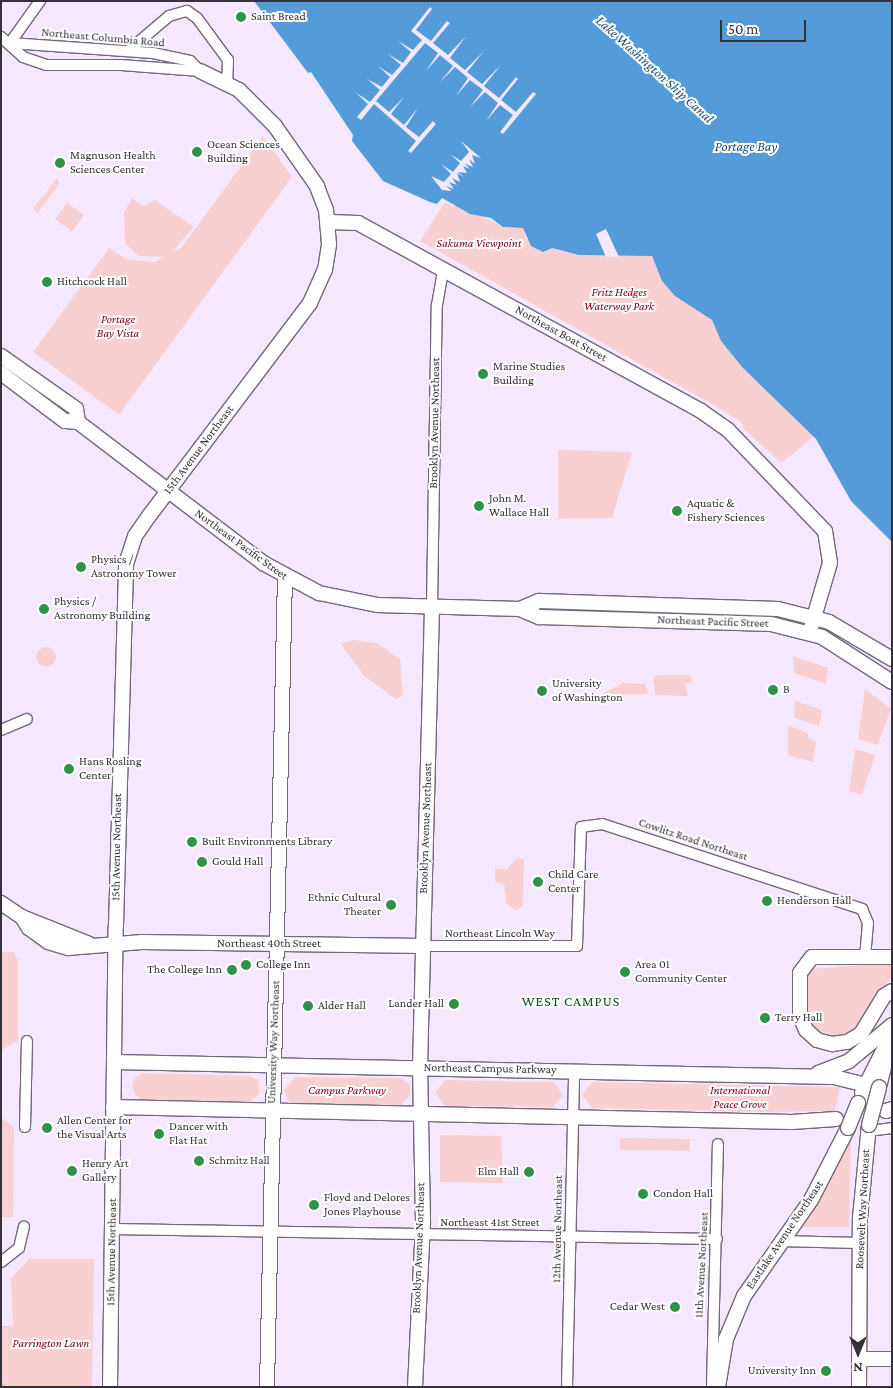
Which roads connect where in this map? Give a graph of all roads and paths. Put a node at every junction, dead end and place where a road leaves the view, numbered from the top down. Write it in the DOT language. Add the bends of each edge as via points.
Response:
graph roads {
  1 [pos="40,1"];
  2 [pos="5,40"];
  3 [pos="128,51"];
  4 [pos="200,71"];
  5 [pos="227,83"];
  6 [pos="329,222"];
  7 [pos="444,270"];
  8 [pos="1,356"];
  9 [pos="1,373"];
  10 [pos="78,422"];
  11 [pos="168,491"];
  12 [pos="285,578"];
  13 [pos="432,607"];
  14 [pos="520,609"];
  15 [pos="814,617"];
  16 [pos="810,631"];
  17 [pos="892,660"];
  18 [pos="892,682"];
  19 [pos="27,719"];
  20 [pos="1,730"];
  21 [pos="1,903"];
  22 [pos="115,943"];
  23 [pos="277,943"];
  24 [pos="423,946"];
  25 [pos="578,946"];
  26 [pos="864,956"];
  27 [pos="892,957"];
  28 [pos="892,991"];
  29 [pos="892,1025"];
  30 [pos="892,1033"];
  31 [pos="27,1041"];
  32 [pos="114,1062"];
  33 [pos="274,1064"];
  34 [pos="420,1068"];
  35 [pos="574,1072"];
  36 [pos="810,1077"];
  37 [pos="865,1085"];
  38 [pos="114,1107"];
  39 [pos="272,1110"];
  40 [pos="421,1113"];
  41 [pos="573,1116"];
  42 [pos="836,1119"];
  43 [pos="25,1127"];
  44 [pos="869,1128"];
  45 [pos="892,1128"];
  46 [pos="718,1144"];
  47 [pos="24,1226"];
  48 [pos="112,1229"];
  49 [pos="270,1231"];
  50 [pos="422,1235"];
  51 [pos="569,1236"];
  52 [pos="717,1239"];
  53 [pos="780,1241"];
  54 [pos="859,1244"];
  55 [pos="1,1262"];
  56 [pos="860,1359"];
  57 [pos="892,1359"];
  58 [pos="110,1387"];
  59 [pos="267,1387"];
  60 [pos="415,1387"];
  61 [pos="567,1387"];
  62 [pos="712,1387"];
  63 [pos="718,1387"];
  64 [pos="859,1387"];
  1 -- 2 [label="street"];
  2 -- 3 [label="street, Northeast Columbia Road"];
  2 -- 4 [label="street, Northeast Columbia Road" via="23,57 46,65 121,65"];
  3 -- 4 [label="street, Northeast Columbia Road" via="190,61"];
  3 -- 5 [label="street" via="169,16 187,11 197,18 228,60"];
  4 -- 5 [label="street"];
  5 -- 6 [label="street" via="260,107 280,133 317,186"];
  6 -- 7 [label="street, Northeast Boat Street" via="358,224"];
  6 -- 11 [label="street, 15th Avenue Northeast" via="326,270 310,303"];
  7 -- 13 [label="street, Brooklyn Avenue Northeast" via="437,305"];
  7 -- 15 [label="street, Northeast Boat Street" via="702,411 734,435 825,531 830,562"];
  8 -- 10 [label="street, Northeast Pacific Street" via="76,410"];
  9 -- 10 [label="street, Northeast Pacific Street" via="65,421"];
  10 -- 11 [label="street, Northeast Pacific Street"];
  11 -- 12 [label="street, Northeast Pacific Street"];
  11 -- 22 [label="street, 15th Avenue Northeast" via="135,536 124,572"];
  12 -- 13 [label="street, Northeast Pacific Street" via="350,601"];
  12 -- 23 [label="street, University Way Northeast"];
  13 -- 14 [label="street, Northeast Pacific Street"];
  13 -- 24 [label="street, Brooklyn Avenue Northeast"];
  14 -- 15 [label="street, Northeast Pacific Street" via="539,601 740,606"];
  14 -- 16 [label="street, Northeast Pacific Street" via="539,617 746,621"];
  15 -- 16 [label="street, Northeast Boat Street"];
  15 -- 17 [label="street, Northeast Pacific Street" via="863,639"];
  16 -- 18 [label="street, Northeast Pacific Street" via="855,655"];
  19 -- 20 [label="street"];
  21 -- 22 [label="street, Northeast 40th Street" via="22,917 89,944"];
  22 -- 23 [label="street, Northeast 40th Street"];
  22 -- 32 [label="street, 15th Avenue Northeast"];
  23 -- 24 [label="street, Northeast 40th Street"];
  23 -- 33 [label="street, University Way Northeast"];
  24 -- 25 [label="street, Northeast Lincoln Way"];
  24 -- 34 [label="street, Brooklyn Avenue Northeast"];
  25 -- 26 [label="street, Cowlitz Road Northeast" via="582,827 602,824 862,909 868,923"];
  26 -- 27 [label="street"];
  26 -- 28 [label="street" via="817,956 808,961 800,973 802,1023 818,1040 840,1044 854,1039"];
  29 -- 36 [label="street" via="849,1061"];
  30 -- 37 [label="street, Eastlake Avenue Northeast"];
  30 -- 44 [label="street, Roosevelt Way Northeast, bridge"];
  31 -- 43 [label="street"];
  32 -- 33 [label="street, Northeast Campus Parkway"];
  32 -- 38 [label="street, 15th Avenue Northeast"];
  33 -- 34 [label="street, Northeast Campus Parkway"];
  33 -- 39 [label="street, University Way Northeast"];
  34 -- 35 [label="street, Northeast Campus Parkway"];
  34 -- 40 [label="street, Brooklyn Avenue Northeast"];
  35 -- 36 [label="street, Northeast Campus Parkway"];
  35 -- 41 [label="street, 12th Avenue Northeast"];
  36 -- 37 [label="street, Northeast Campus Parkway" via="845,1078"];
  37 -- 44 [label="street, bridge"];
  37 -- 53 [label="street, Eastlake Avenue Northeast, bridge" via="820,1186"];
  38 -- 39 [label="street"];
  38 -- 48 [label="street, 15th Avenue Northeast"];
  39 -- 40 [label="street"];
  39 -- 49 [label="street, University Way Northeast"];
  40 -- 41 [label="street"];
  40 -- 50 [label="street, Brooklyn Avenue Northeast"];
  41 -- 42 [label="street" via="792,1122"];
  41 -- 51 [label="street, 12th Avenue Northeast"];
  44 -- 45 [label="street"];
  44 -- 54 [label="street, Roosevelt Way Northeast"];
  46 -- 52 [label="street, 11th Avenue Northeast"];
  47 -- 55 [label="street" via="19,1248"];
  48 -- 49 [label="street, Northeast 41st Street"];
  48 -- 58 [label="street, 15th Avenue Northeast"];
  49 -- 50 [label="street, Northeast 41st Street"];
  49 -- 59 [label="street, University Way Northeast"];
  50 -- 51 [label="street, Northeast 41st Street"];
  50 -- 60 [label="street, Brooklyn Avenue Northeast"];
  51 -- 52 [label="street, Northeast 41st Street"];
  51 -- 61 [label="street, 12th Avenue Northeast"];
  52 -- 62 [label="street, 11th Avenue Northeast"];
  53 -- 54 [label="street"];
  53 -- 63 [label="street, Eastlake Avenue Northeast" via="737,1310 726,1340"];
  54 -- 56 [label="street, Roosevelt Way Northeast"];
  56 -- 57 [label="street"];
  56 -- 64 [label="street, Roosevelt Way Northeast"];
}
